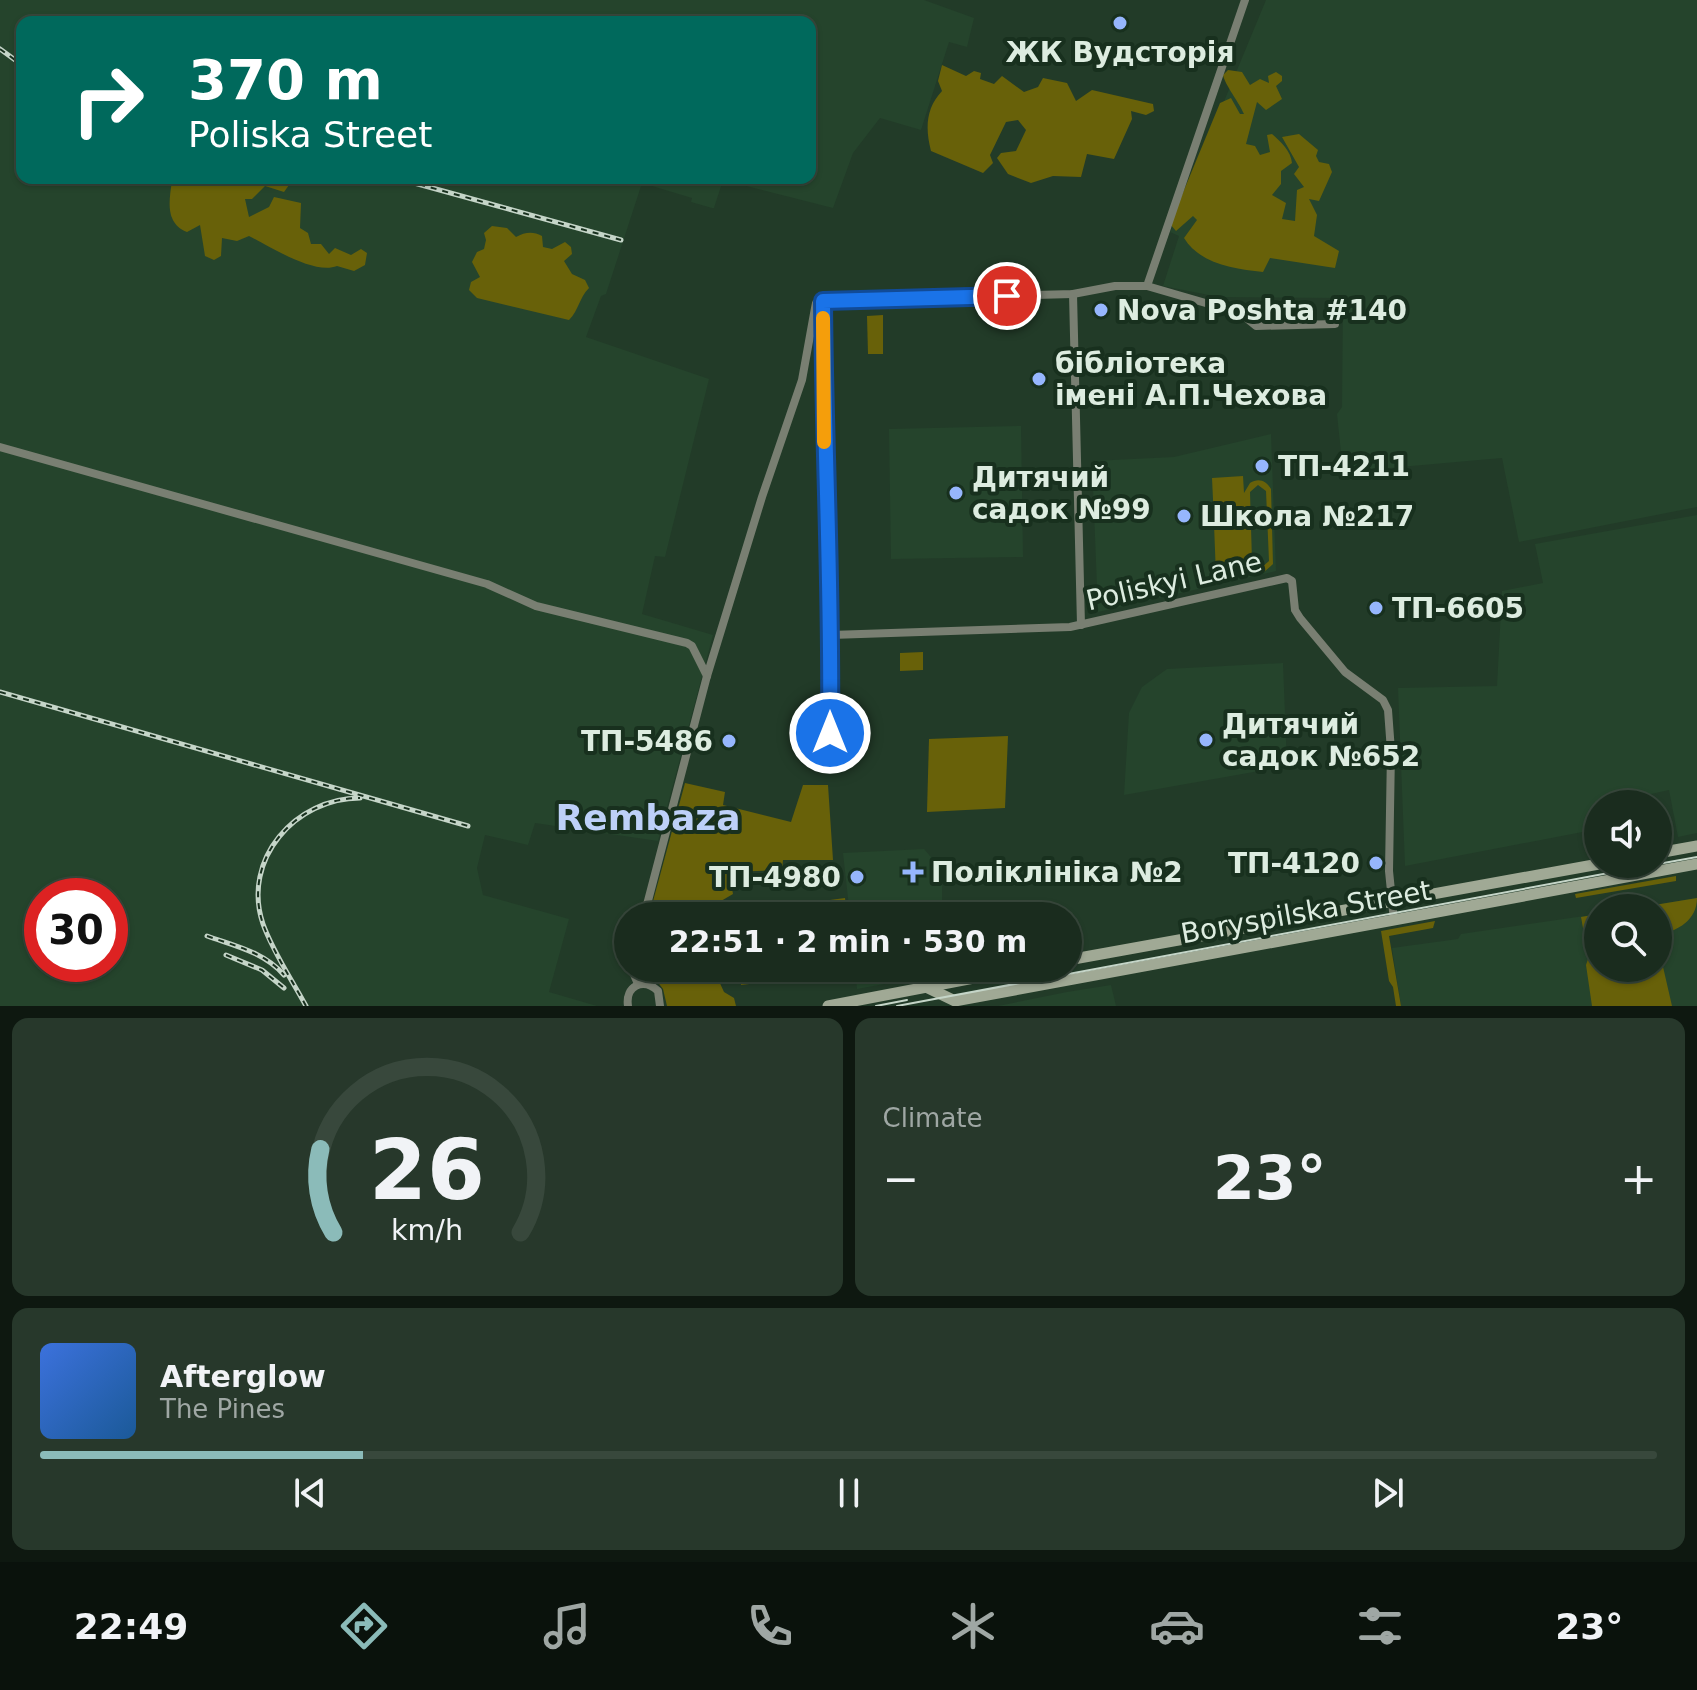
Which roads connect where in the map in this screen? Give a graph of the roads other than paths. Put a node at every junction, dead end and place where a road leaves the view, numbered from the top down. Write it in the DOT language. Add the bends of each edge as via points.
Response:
graph roads {
  1 [pos="1245,0"];
  2 [pos="1147,286"];
  3 [pos="1073,294"];
  4 [pos="823,301"];
  5 [pos="1335,324"];
  6 [pos="0,447"];
  7 [pos="1081,625"];
  8 [pos="831,635"];
  9 [pos="707,676"];
  10 [pos="830,733"];
  11 [pos="1697,846"];
  12 [pos="1672,850"];
  13 [pos="1697,864"];
  14 [pos="1584,867"];
  15 [pos="648,902"];
  16 [pos="1392,902"];
  17 [pos="1394,921"];
  18 [pos="1082,957"];
  19 [pos="953,982"];
  20 [pos="638,984"];
  21 [pos="926,987"];
  22 [pos="628,1006"];
  23 [pos="660,1006"];
  24 [pos="828,1006"];
  1 -- 2 [label="street"];
  2 -- 3 [label="street"];
  2 -- 5 [label="street" via="1240,313 1256,326"];
  3 -- 4 [label="street"];
  3 -- 7 [label="street"];
  4 -- 8 [label="street"];
  4 -- 9 [label="street" via="816,303 802,380"];
  6 -- 9 [label="street" via="487,584 536,606 687,643"];
  7 -- 8 [label="street, Poliskyi Lane"];
  7 -- 16 [label="street, Poliskyi Lane" via="1292,581 1300,618 1345,672 1383,700 1388,710"];
  8 -- 10 [label="street"];
  9 -- 15 [label="street"];
  11 -- 12 [label="main road"];
  13 -- 17 [label="main road, Boryspilska Street"];
  14 -- 16 [label="main road, Boryspilska Street"];
  16 -- 17 [label="street, Poliskyi Lane"];
  16 -- 18 [label="main road, Boryspilska Street"];
  17 -- 21 [label="main road, Boryspilska Street" via="955,1001"];
  19 -- 21 [label="main road, Boryspilska Street"];
  20 -- 22 [label="street" via="628,993"];
  20 -- 23 [label="street" via="655,987"];
  21 -- 24 [label="main road, Boryspilska Street"];
}
